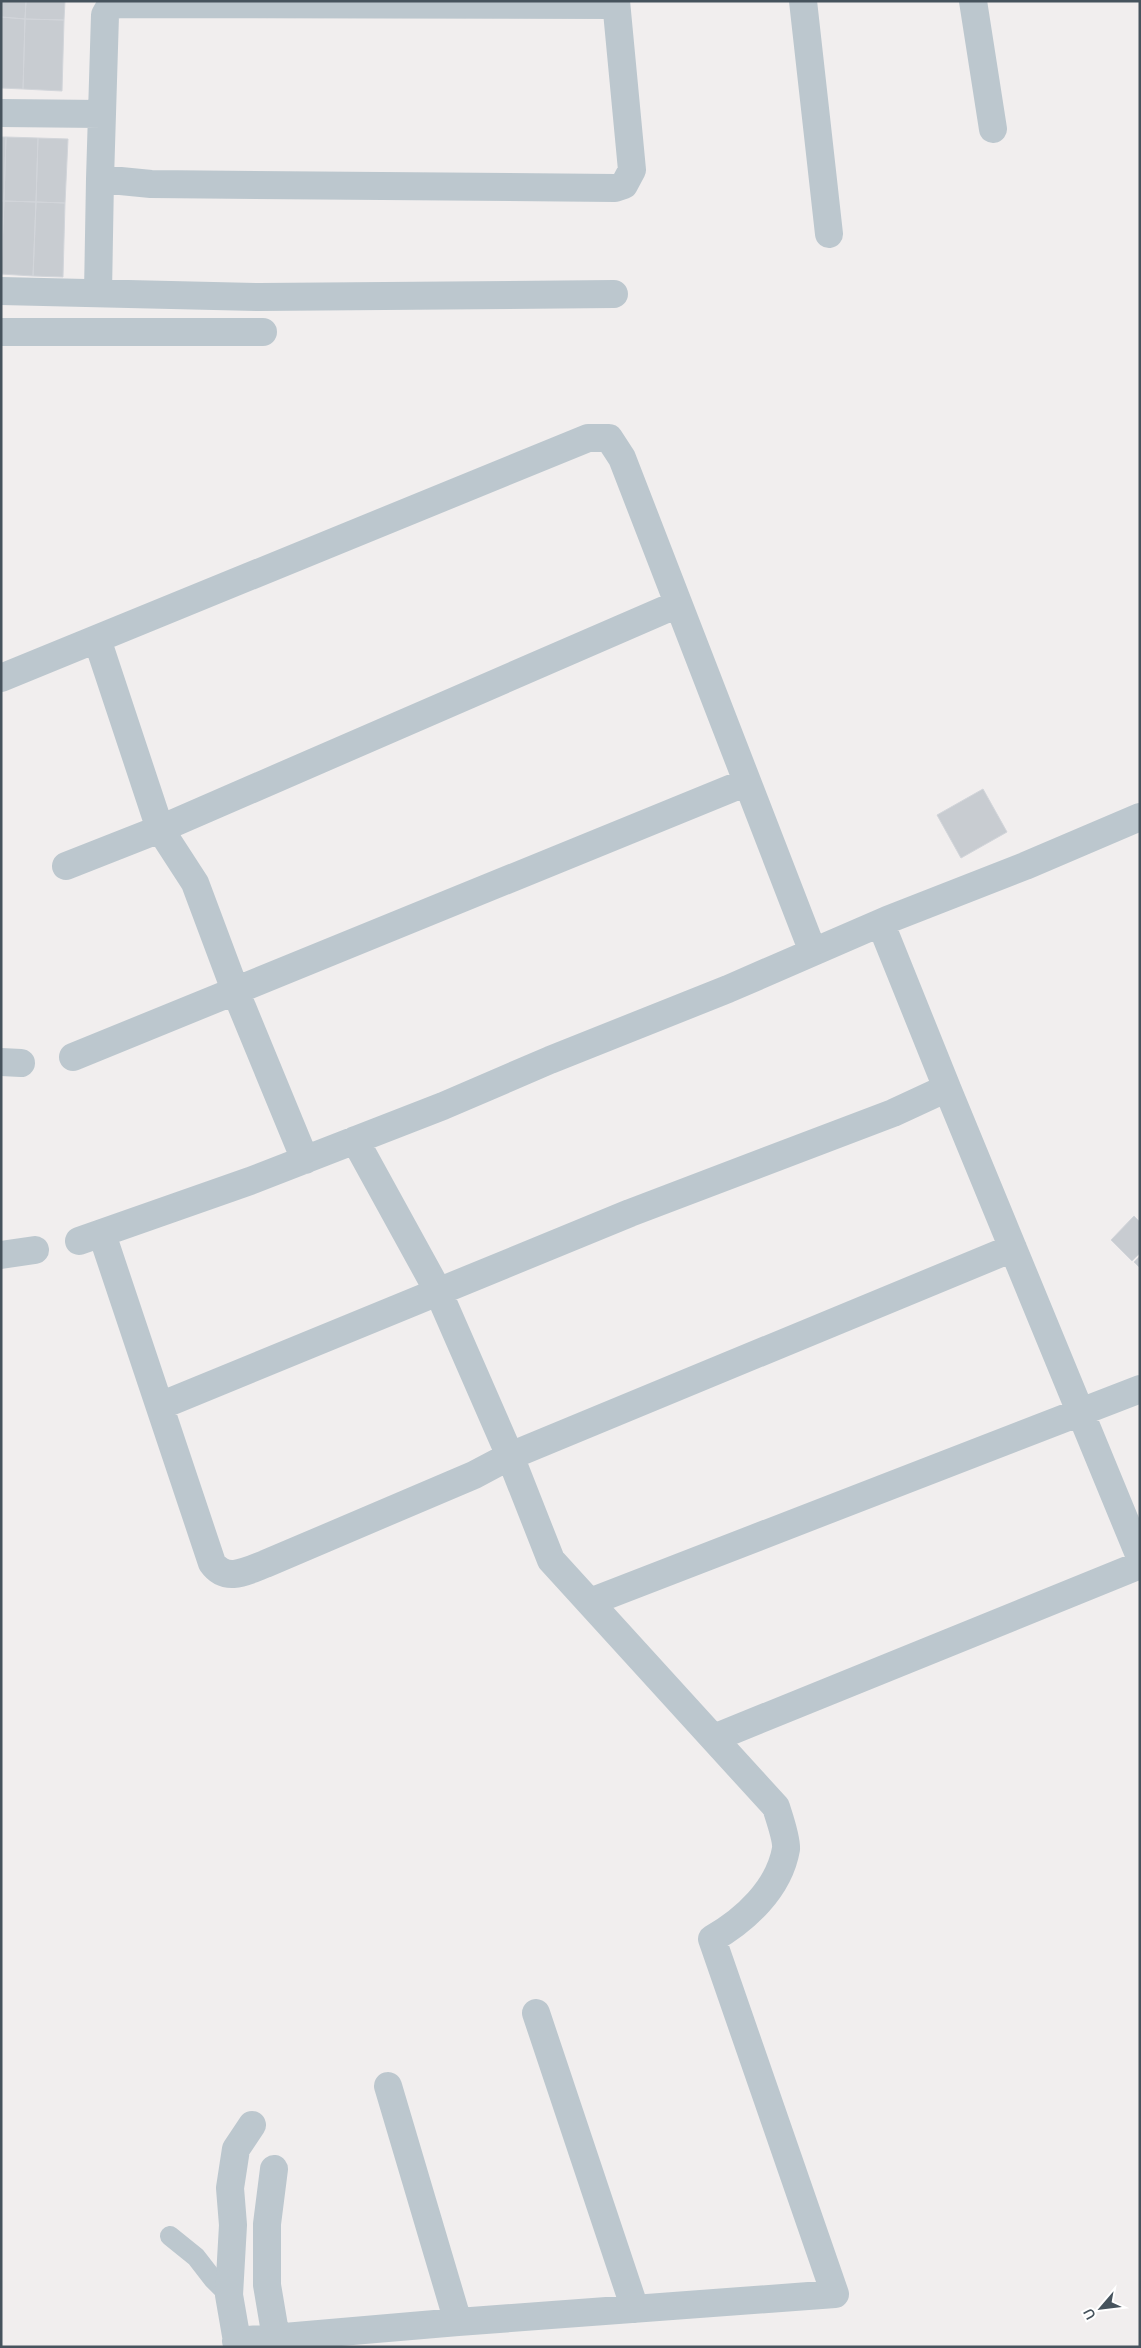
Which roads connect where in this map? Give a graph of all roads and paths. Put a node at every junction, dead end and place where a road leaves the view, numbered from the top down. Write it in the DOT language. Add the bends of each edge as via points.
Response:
graph roads {
  1 [pos="803,1"];
  2 [pos="973,1"];
  3 [pos="616,3"];
  4 [pos="1,113"];
  5 [pos="102,114"];
  6 [pos="993,128"];
  7 [pos="100,179"];
  8 [pos="829,234"];
  9 [pos="1,291"];
  10 [pos="98,293"];
  11 [pos="614,294"];
  12 [pos="1,332"];
  13 [pos="262,332"];
  14 [pos="678,604"];
  15 [pos="97,639"];
  16 [pos="1,678"];
  17 [pos="748,782"];
  18 [pos="1140,817"];
  19 [pos="160,829"];
  20 [pos="66,866"];
  21 [pos="881,924"];
  22 [pos="814,952"];
  23 [pos="235,990"];
  24 [pos="73,1057"];
  25 [pos="947,1088"];
  26 [pos="356,1140"];
  27 [pos="305,1160"];
  28 [pos="1014,1248"];
  29 [pos="35,1250"];
  30 [pos="1,1255"];
  31 [pos="438,1291"];
  32 [pos="1140,1388"];
  33 [pos="160,1406"];
  34 [pos="1080,1412"];
  35 [pos="510,1456"];
  36 [pos="1140,1557"];
  37 [pos="1140,1565"];
  38 [pos="590,1602"];
  39 [pos="714,1738"];
  40 [pos="536,2013"];
  41 [pos="388,2086"];
  42 [pos="252,2125"];
  43 [pos="274,2169"];
  44 [pos="170,2236"];
  45 [pos="229,2295"];
  46 [pos="635,2309"];
  47 [pos="458,2322"];
  48 [pos="276,2338"];
  49 [pos="237,2344"];
  1 -- 8 [label="street"];
  2 -- 6 [label="street"];
  3 -- 5 [label="street" via="117,4 105,15"];
  3 -- 7 [label="street" via="632,170 624,185 614,188 151,184"];
  4 -- 5 [label="street"];
  5 -- 7 [label="street"];
  7 -- 10 [label="street"];
  9 -- 10 [label="street"];
  10 -- 11 [label="street" via="259,297"];
  12 -- 13 [label="street"];
  14 -- 15 [label="street" via="622,458 609,438 600,437 588,438"];
  14 -- 17 [label="street"];
  14 -- 19 [label="street"];
  15 -- 16 [label="street"];
  15 -- 19 [label="street"];
  17 -- 22 [label="street"];
  17 -- 23 [label="street"];
  18 -- 21 [label="street"];
  19 -- 20 [label="street"];
  19 -- 23 [label="street" via="195,883"];
  21 -- 22 [label="street"];
  21 -- 25 [label="street"];
  22 -- 26 [label="street"];
  23 -- 24 [label="street"];
  23 -- 27 [label="street"];
  25 -- 28 [label="street"];
  25 -- 31 [label="street" via="893,1113 630,1213"];
  26 -- 27 [label="street"];
  26 -- 31 [label="street"];
  27 -- 33 [label="street" via="90,1237"];
  28 -- 34 [label="street"];
  28 -- 35 [label="street"];
  29 -- 30 [label="street"];
  31 -- 33 [label="street"];
  31 -- 35 [label="street"];
  32 -- 34 [label="street"];
  33 -- 35 [label="street" via="212,1563 228,1575 264,1564 474,1475"];
  34 -- 36 [label="street"];
  34 -- 38 [label="street"];
  35 -- 38 [label="street" via="551,1560"];
  37 -- 39 [label="street"];
  38 -- 39 [label="street"];
  39 -- 46 [label="street" via="776,1807 786,1848 772,1886 734,1926 712,1939 835,2294"];
  40 -- 46 [label="street"];
  41 -- 47 [label="street"];
  42 -- 45 [label="street" via="236,2149 230,2188 234,2225"];
  43 -- 48 [label="street" via="267,2224 267,2285"];
  44 -- 45 [label="lane" via="196,2257"];
  45 -- 49 [label="street"];
  46 -- 47 [label="street"];
  47 -- 48 [label="street"];
  48 -- 49 [label="street"];
}
